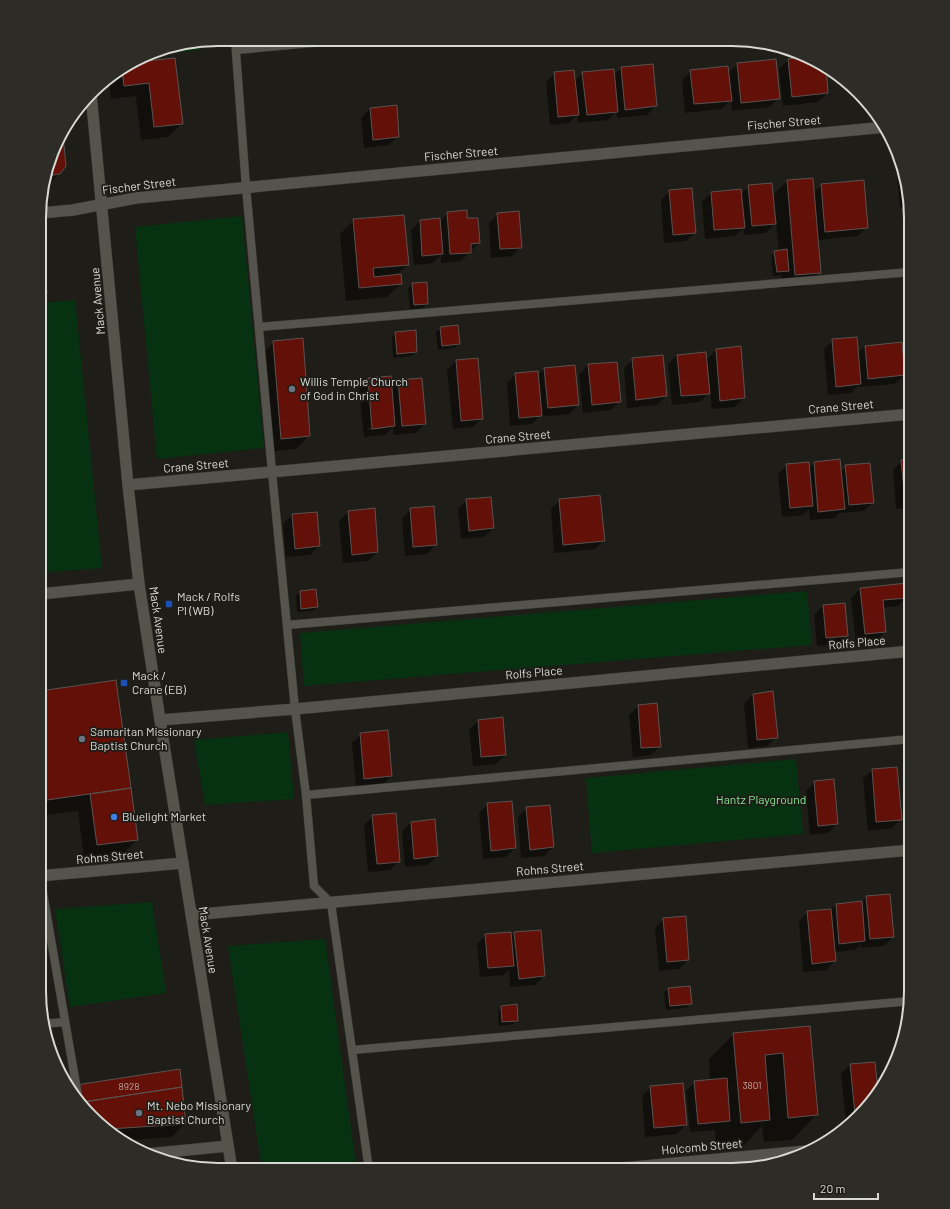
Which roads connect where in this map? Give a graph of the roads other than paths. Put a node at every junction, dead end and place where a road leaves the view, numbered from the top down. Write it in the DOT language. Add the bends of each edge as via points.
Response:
graph roads {
  1 [pos="236,46"];
  2 [pos="280,46"];
  3 [pos="236,50"];
  4 [pos="92,101"];
  5 [pos="878,128"];
  6 [pos="246,187"];
  7 [pos="102,204"];
  8 [pos="46,212"];
  9 [pos="904,273"];
  10 [pos="259,327"];
  11 [pos="904,415"];
  12 [pos="272,472"];
  13 [pos="128,485"];
  14 [pos="904,573"];
  15 [pos="139,584"];
  16 [pos="46,593"];
  17 [pos="287,625"];
  18 [pos="904,652"];
  19 [pos="295,709"];
  20 [pos="160,720"];
  21 [pos="904,739"];
  22 [pos="306,795"];
  23 [pos="904,851"];
  24 [pos="183,863"];
  25 [pos="46,874"];
  26 [pos="331,902"];
  27 [pos="46,910"];
  28 [pos="191,915"];
  29 [pos="904,1002"];
  30 [pos="65,1022"];
  31 [pos="49,1023"];
  32 [pos="352,1050"];
  33 [pos="77,1090"];
  34 [pos="228,1146"];
  35 [pos="792,1152"];
  36 [pos="159,1153"];
  37 [pos="231,1163"];
  38 [pos="368,1163"];
  39 [pos="677,1163"];
  1 -- 3 [label="lane"];
  2 -- 3 [label="lane"];
  3 -- 6 [label="lane"];
  4 -- 7 [label="street, Mack Avenue"];
  5 -- 6 [label="street, Fischer Street"];
  6 -- 7 [label="street, Fischer Street"];
  6 -- 10 [label="lane"];
  7 -- 8 [label="street, Fischer Street"];
  7 -- 13 [label="street, Mack Avenue"];
  9 -- 10 [label="lane"];
  10 -- 12 [label="lane"];
  11 -- 12 [label="street, Crane Street"];
  12 -- 13 [label="street, Crane Street"];
  12 -- 17 [label="lane"];
  13 -- 15 [label="street, Mack Avenue"];
  14 -- 17 [label="lane"];
  15 -- 16 [label="street"];
  15 -- 20 [label="street, Mack Avenue"];
  17 -- 19 [label="lane"];
  18 -- 19 [label="street, Rolfs Place"];
  19 -- 20 [label="street, Rolfs Place"];
  19 -- 22 [label="lane"];
  20 -- 24 [label="street, Mack Avenue"];
  21 -- 22 [label="lane"];
  22 -- 26 [label="lane" via="314,886"];
  23 -- 26 [label="street, Rohns Street"];
  24 -- 25 [label="street, Rohns Street"];
  24 -- 28 [label="street, Mack Avenue"];
  26 -- 28 [label="street, Rohns Street"];
  26 -- 32 [label="lane"];
  27 -- 30 [label="lane"];
  28 -- 34 [label="street, Mack Avenue"];
  29 -- 32 [label="lane"];
  30 -- 31 [label="lane"];
  30 -- 33 [label="lane"];
  32 -- 38 [label="lane"];
  34 -- 36 [label="street"];
  34 -- 37 [label="street, Mack Avenue"];
  35 -- 39 [label="street, Holcomb Street"];
}
